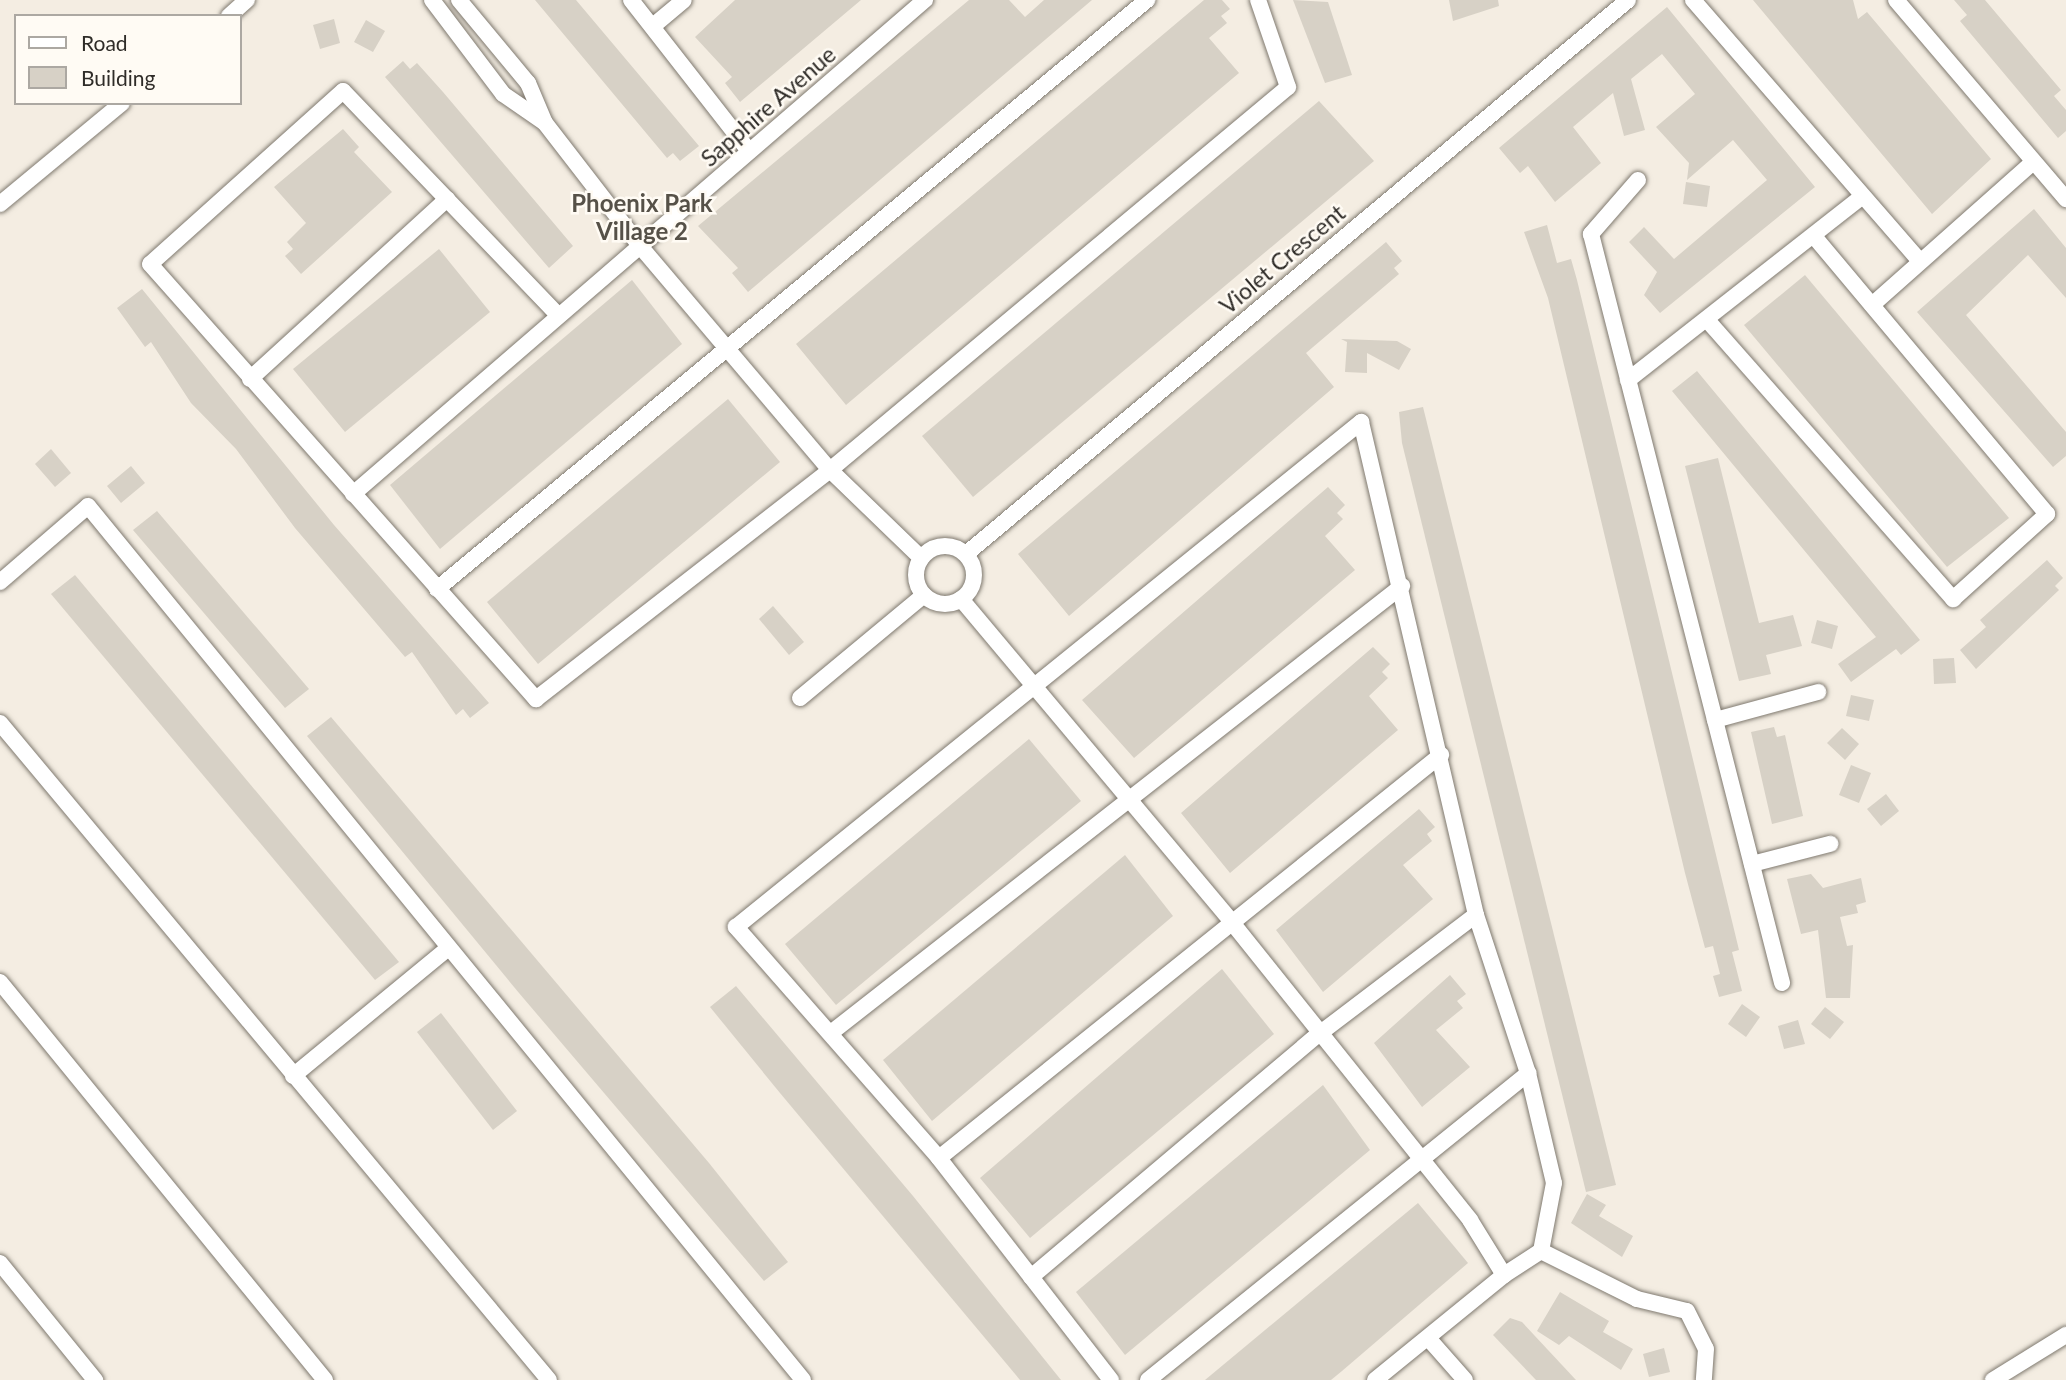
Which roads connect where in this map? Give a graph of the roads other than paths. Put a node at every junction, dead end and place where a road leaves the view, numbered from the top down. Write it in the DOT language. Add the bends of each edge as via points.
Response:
graph roads {
  1 [pos="247,0"];
  2 [pos="432,0"];
  3 [pos="458,0"];
  4 [pos="631,0"];
  5 [pos="684,0"];
  6 [pos="925,0"];
  7 [pos="1147,0"];
  8 [pos="1258,0"];
  9 [pos="1628,0"];
  10 [pos="1693,0"];
  11 [pos="1896,0"];
  12 [pos="231,14"];
  13 [pos="653,26"];
  14 [pos="120,105"];
  15 [pos="545,123"];
  16 [pos="749,151"];
  17 [pos="2032,163"];
  18 [pos="1638,180"];
  19 [pos="1863,196"];
  20 [pos="447,199"];
  21 [pos="2066,199"];
  22 [pos="0,204"];
  23 [pos="1814,236"];
  24 [pos="640,246"];
  25 [pos="1920,261"];
  26 [pos="1872,305"];
  27 [pos="557,313"];
  28 [pos="1708,321"];
  29 [pos="727,348"];
  30 [pos="250,379"];
  31 [pos="1628,380"];
  32 [pos="830,470"];
  33 [pos="353,494"];
  34 [pos="966,554"];
  35 [pos="921,558"];
  36 [pos="0,582"];
  37 [pos="1402,586"];
  38 [pos="437,589"];
  39 [pos="924,595"];
  40 [pos="961,599"];
  41 [pos="1033,684"];
  42 [pos="1818,692"];
  43 [pos="800,698"];
  44 [pos="1715,720"];
  45 [pos="0,723"];
  46 [pos="1441,755"];
  47 [pos="1132,801"];
  48 [pos="1830,844"];
  49 [pos="1752,864"];
  50 [pos="1476,915"];
  51 [pos="1230,920"];
  52 [pos="446,950"];
  53 [pos="0,982"];
  54 [pos="1782,983"];
  55 [pos="832,1032"];
  56 [pos="1319,1034"];
  57 [pos="1528,1073"];
  58 [pos="293,1076"];
  59 [pos="939,1158"];
  60 [pos="1422,1160"];
  61 [pos="1541,1251"];
  62 [pos="0,1263"];
  63 [pos="1504,1275"];
  64 [pos="1031,1277"];
  65 [pos="2066,1335"];
  66 [pos="1427,1338"];
  67 [pos="95,1380"];
  68 [pos="325,1380"];
  69 [pos="549,1380"];
  70 [pos="803,1380"];
  71 [pos="1111,1380"];
  72 [pos="1148,1380"];
  73 [pos="1375,1380"];
  74 [pos="1465,1380"];
  75 [pos="1704,1380"];
  76 [pos="1993,1380"];
  1 -- 12 [label="street"];
  2 -- 15 [label="street" via="503,94"];
  3 -- 15 [label="street" via="528,83"];
  4 -- 13 [label="street"];
  5 -- 13 [label="street"];
  6 -- 16 [label="street, Sapphire Avenue"];
  7 -- 29 [label="street"];
  8 -- 32 [label="street" via="1288,88"];
  9 -- 34 [label="street, Violet Crescent"];
  10 -- 19 [label="street"];
  11 -- 17 [label="street"];
  13 -- 16 [label="street"];
  14 -- 22 [label="street"];
  15 -- 24 [label="street"];
  16 -- 24 [label="street, Sapphire Avenue"];
  17 -- 21 [label="street"];
  17 -- 25 [label="street"];
  18 -- 31 [label="street" via="1591,234"];
  19 -- 23 [label="street"];
  19 -- 25 [label="street"];
  20 -- 27 [label="street"];
  20 -- 30 [label="street"];
  20 -- 30 [label="street" via="343,91 150,264"];
  23 -- 26 [label="street"];
  23 -- 28 [label="street"];
  24 -- 27 [label="street, Sapphire Avenue"];
  24 -- 29 [label="street"];
  25 -- 26 [label="street"];
  26 -- 28 [label="street" via="2046,514 1953,598"];
  27 -- 33 [label="street, Sapphire Avenue"];
  28 -- 31 [label="street"];
  29 -- 32 [label="street"];
  29 -- 38 [label="street"];
  30 -- 33 [label="street"];
  31 -- 44 [label="street"];
  32 -- 35 [label="street"];
  32 -- 38 [label="street" via="536,699"];
  33 -- 38 [label="street"];
  34 -- 35 [label="street" via="938,546"];
  34 -- 40 [label="street" via="973,583"];
  35 -- 39 [label="street" via="916,577"];
  36 -- 52 [label="street" via="88,506"];
  37 -- 41 [label="street" via="1361,422"];
  37 -- 46 [label="street"];
  37 -- 47 [label="street"];
  39 -- 40 [label="street" via="942,604"];
  39 -- 43 [label="street"];
  40 -- 41 [label="street"];
  41 -- 47 [label="street"];
  41 -- 55 [label="street" via="736,927"];
  42 -- 44 [label="street"];
  44 -- 49 [label="street"];
  45 -- 58 [label="street"];
  46 -- 50 [label="street"];
  46 -- 51 [label="street"];
  47 -- 51 [label="street"];
  47 -- 55 [label="street"];
  48 -- 49 [label="street"];
  49 -- 54 [label="street"];
  50 -- 56 [label="street"];
  50 -- 57 [label="street"];
  51 -- 56 [label="street"];
  51 -- 59 [label="street"];
  52 -- 58 [label="street"];
  52 -- 70 [label="street"];
  53 -- 68 [label="street"];
  55 -- 59 [label="street"];
  56 -- 60 [label="street"];
  56 -- 64 [label="street"];
  57 -- 60 [label="street"];
  57 -- 61 [label="street" via="1554,1183"];
  58 -- 69 [label="street"];
  59 -- 64 [label="street"];
  60 -- 63 [label="street"];
  60 -- 72 [label="street"];
  61 -- 63 [label="street"];
  61 -- 75 [label="street" via="1637,1299 1687,1311 1706,1349"];
  62 -- 67 [label="street"];
  63 -- 66 [label="street"];
  64 -- 71 [label="street"];
  65 -- 76 [label="street"];
  66 -- 73 [label="street"];
  66 -- 74 [label="street"];
}
